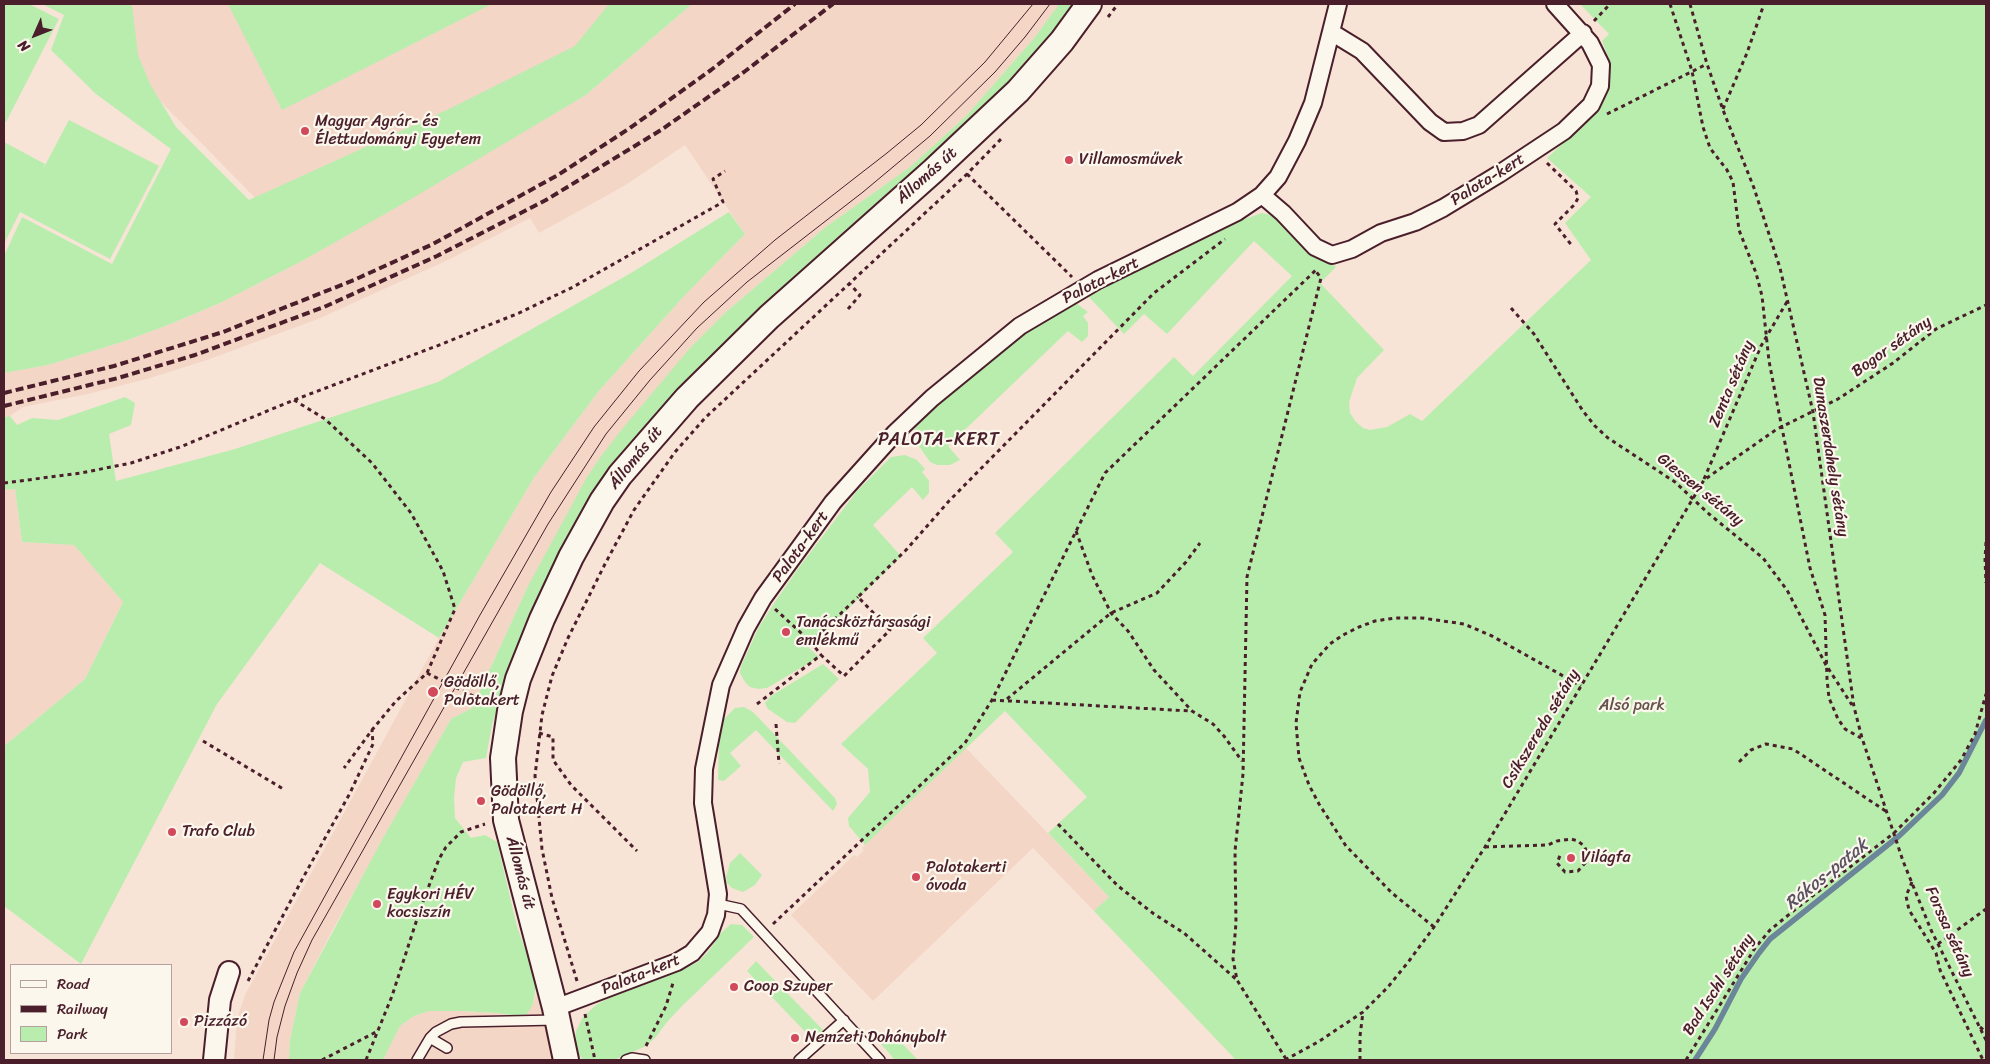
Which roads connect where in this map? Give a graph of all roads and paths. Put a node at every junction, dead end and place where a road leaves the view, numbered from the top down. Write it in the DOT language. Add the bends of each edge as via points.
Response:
graph roads {
  1 [pos="1118,4"];
  2 [pos="1338,4"];
  3 [pos="1555,4"];
  4 [pos="1610,4"];
  5 [pos="1670,4"];
  6 [pos="1690,4"];
  7 [pos="1764,4"];
  8 [pos="1098,12"];
  9 [pos="1331,32"];
  10 [pos="1583,33"];
  11 [pos="1707,64"];
  12 [pos="1692,71"];
  13 [pos="1722,110"];
  14 [pos="1606,114"];
  15 [pos="1008,132"];
  16 [pos="1535,150"];
  17 [pos="725,171"];
  18 [pos="967,174"];
  19 [pos="1262,195"];
  20 [pos="1233,233"];
  21 [pos="1573,247"];
  22 [pos="1332,255"];
  23 [pos="1316,270"];
  24 [pos="850,284"];
  25 [pos="1083,288"];
  26 [pos="1788,300"];
  27 [pos="1986,305"];
  28 [pos="1511,308"];
  29 [pos="848,309"];
  30 [pos="1767,335"];
  31 [pos="294,400"];
  32 [pos="1813,412"];
  33 [pos="1781,427"];
  34 [pos="1704,480"];
  35 [pos="4,482"];
  36 [pos="1693,498"];
  37 [pos="1076,531"];
  38 [pos="1986,542"];
  39 [pos="1200,543"];
  40 [pos="1986,584"];
  41 [pos="858,597"];
  42 [pos="763,598"];
  43 [pos="1111,613"];
  44 [pos="811,642"];
  45 [pos="821,654"];
  46 [pos="1826,664"];
  47 [pos="427,673"];
  48 [pos="1581,686"];
  49 [pos="1986,694"];
  50 [pos="1007,699"];
  51 [pos="992,700"];
  52 [pos="757,704"];
  53 [pos="1854,707"];
  54 [pos="510,711"];
  55 [pos="1192,711"];
  56 [pos="776,724"];
  57 [pos="372,730"];
  58 [pos="539,732"];
  59 [pos="1862,738"];
  60 [pos="203,741"];
  61 [pos="1242,762"];
  62 [pos="1739,762"];
  63 [pos="779,764"];
  64 [pos="344,768"];
  65 [pos="285,790"];
  66 [pos="1887,812"];
  67 [pos="506,820"];
  68 [pos="1058,824"];
  69 [pos="1894,833"];
  70 [pos="1485,847"];
  71 [pos="637,851"];
  72 [pos="1561,853"];
  73 [pos="1903,861"];
  74 [pos="1912,881"];
  75 [pos="718,904"];
  76 [pos="1986,909"];
  77 [pos="1434,927"];
  78 [pos="764,933"];
  79 [pos="1938,944"];
  80 [pos="673,964"];
  81 [pos="228,972"];
  82 [pos="1237,980"];
  83 [pos="246,984"];
  84 [pos="582,999"];
  85 [pos="1363,1012"];
  86 [pos="556,1014"];
  87 [pos="844,1020"];
  88 [pos="1980,1027"];
  89 [pos="376,1031"];
  90 [pos="1986,1032"];
  91 [pos="430,1038"];
  92 [pos="1986,1040"];
  93 [pos="447,1048"];
  94 [pos="643,1059"];
  95 [pos="214,1060"];
  96 [pos="322,1060"];
  97 [pos="366,1060"];
  98 [pos="417,1060"];
  99 [pos="566,1060"];
  100 [pos="595,1060"];
  101 [pos="626,1060"];
  102 [pos="799,1060"];
  103 [pos="880,1060"];
  104 [pos="1286,1060"];
  105 [pos="1360,1060"];
  106 [pos="1686,1060"];
  107 [pos="1982,1060"];
  1 -- 8 [label="path"];
  2 -- 9 [label="street, Palota-kert"];
  3 -- 10 [label="street, Palota-kert"];
  4 -- 10 [label="path"];
  5 -- 12 [label="path"];
  6 -- 11 [label="path, Dunaszerdahely sétány"];
  7 -- 13 [label="path"];
  8 -- 54 [label="main road, Állomás út" via="1062,41 1018,91 933,171 736,348 634,457 602,501 570,556 521,672"];
  9 -- 10 [label="street" via="1362,51 1430,122 1444,132 1463,131 1480,125"];
  9 -- 19 [label="street, Palota-kert" via="1310,111 1278,177"];
  10 -- 16 [label="street, Palota-kert" via="1601,64 1600,86 1591,105 1564,131"];
  11 -- 12 [label="path"];
  11 -- 13 [label="path, Dunaszerdahely sétány"];
  12 -- 14 [label="path"];
  12 -- 30 [label="path" via="1710,148 1733,182 1739,230 1756,273"];
  13 -- 26 [label="path, Dunaszerdahely sétány" via="1766,223"];
  15 -- 18 [label="path"];
  16 -- 21 [label="path" via="1576,192 1575,204 1555,224"];
  16 -- 22 [label="street, Palota-kert" via="1443,208"];
  17 -- 31 [label="path" via="713,179 723,202 573,288 442,344"];
  18 -- 24 [label="path"];
  18 -- 25 [label="path"];
  19 -- 22 [label="street" via="1284,213 1315,247"];
  19 -- 25 [label="street, Palota-kert" via="1237,212"];
  20 -- 41 [label="path" via="1154,293"];
  22 -- 23 [label="path"];
  23 -- 37 [label="path" via="1105,473"];
  23 -- 61 [label="path" via="1321,278 1247,577"];
  24 -- 29 [label="path" via="860,295"];
  24 -- 58 [label="path" via="705,418 675,452 634,510 568,638 552,676"];
  25 -- 42 [label="street, Palota-kert" via="1020,326 932,398 895,433 833,502"];
  26 -- 30 [label="path, Zenta sétány"];
  26 -- 32 [label="path, Dunaszerdahely sétány"];
  27 -- 32 [label="path, Bogor sétány" via="1936,329 1893,363"];
  28 -- 36 [label="path, Giessen sétány" via="1534,334 1595,426"];
  30 -- 33 [label="path"];
  30 -- 34 [label="path, Zenta sétány"];
  31 -- 35 [label="path" via="180,447 131,463"];
  31 -- 47 [label="path" via="325,419 372,463 411,513 443,571 455,609"];
  32 -- 33 [label="path, Csíkszereda sétány"];
  32 -- 53 [label="path, Dunaszerdahely sétány"];
  33 -- 34 [label="path, Csíkszereda sétány"];
  33 -- 46 [label="path" via="1810,568 1825,615"];
  34 -- 36 [label="path, Csíkszereda sétány"];
  36 -- 46 [label="path, Giessen sétány" via="1755,550 1772,569"];
  36 -- 48 [label="path, Csíkszereda sétány"];
  37 -- 43 [label="path" via="1092,575"];
  37 -- 51 [label="path"];
  38 -- 40 [label="path"];
  39 -- 43 [label="path" via="1156,593"];
  41 -- 44 [label="path"];
  41 -- 45 [label="path" via="890,630 844,676"];
  42 -- 44 [label="path"];
  42 -- 75 [label="street, Palota-kert" via="721,685 704,769 703,803"];
  43 -- 50 [label="path"];
  43 -- 55 [label="path" via="1128,631 1154,670"];
  44 -- 45 [label="path"];
  45 -- 52 [label="path"];
  46 -- 53 [label="path, Giessen sétány"];
  46 -- 59 [label="path" via="1829,698 1838,719 1845,729"];
  47 -- 54 [label="path" via="484,702"];
  47 -- 57 [label="path" via="396,701"];
  48 -- 70 [label="path, Csíkszereda sétány"];
  48 -- 77 [label="path" via="1492,636 1464,624 1422,618 1394,618 1358,627 1330,644 1312,664 1300,692 1296,723 1299,758 1309,785 1346,846 1392,893"];
  49 -- 69 [label="path, Bad Ischl sétány" via="1975,734 1961,760"];
  50 -- 51 [label="path"];
  50 -- 55 [label="path" via="1043,704"];
  51 -- 78 [label="path" via="965,743"];
  53 -- 59 [label="path, Dunaszerdahely sétány"];
  54 -- 67 [label="main road, Állomás út" via="503,758"];
  55 -- 61 [label="path" via="1218,729"];
  56 -- 63 [label="path"];
  57 -- 64 [label="path"];
  57 -- 83 [label="path" via="373,744 350,794"];
  58 -- 71 [label="path" via="553,738 553,760 571,785"];
  58 -- 84 [label="path" via="535,776 542,849 552,898"];
  59 -- 66 [label="path, Dunaszerdahely sétány"];
  60 -- 65 [label="path"];
  61 -- 82 [label="path" via="1235,851 1233,959"];
  62 -- 66 [label="path" via="1751,750 1766,744 1793,749"];
  66 -- 69 [label="path, Dunaszerdahely sétány"];
  67 -- 86 [label="main road, Állomás út"];
  67 -- 89 [label="path" via="461,832 446,846 420,910 392,996"];
  68 -- 82 [label="path" via="1122,889 1184,932"];
  69 -- 73 [label="path, Dunaszerdahely sétány"];
  69 -- 106 [label="path, Bad Ischl sétány" via="1770,930 1750,955"];
  70 -- 72 [label="path" via="1548,845 1571,839 1586,849 1586,862 1578,871 1565,872 1557,863"];
  70 -- 77 [label="path, Csíkszereda sétány"];
  73 -- 74 [label="path, Forssa sétány"];
  74 -- 79 [label="path, Forssa sétány"];
  74 -- 107 [label="path" via="1906,896 1910,910 1936,953 1940,970"];
  75 -- 78 [label="lane" via="742,909"];
  75 -- 80 [label="street, Palota-kert" via="714,924 705,939 692,953"];
  76 -- 79 [label="path"];
  77 -- 85 [label="path, Csíkszereda sétány" via="1388,987"];
  78 -- 87 [label="lane"];
  79 -- 88 [label="path, Forssa sétány"];
  80 -- 84 [label="street, Palota-kert"];
  80 -- 94 [label="path" via="670,994"];
  81 -- 95 [label="street" via="220,1000"];
  82 -- 104 [label="path"];
  84 -- 86 [label="street, Palota-kert"];
  84 -- 100 [label="path"];
  85 -- 104 [label="path, Csíkszereda sétány"];
  85 -- 105 [label="path"];
  86 -- 91 [label="lane" via="462,1022 443,1027"];
  86 -- 99 [label="main road, Állomás út"];
  87 -- 102 [label="lane"];
  87 -- 103 [label="lane"];
  88 -- 90 [label="path"];
  88 -- 92 [label="path, Forssa sétány"];
  89 -- 96 [label="path"];
  89 -- 97 [label="path"];
  91 -- 93 [label="lane"];
  91 -- 98 [label="lane"];
  94 -- 101 [label="lane"];
}
